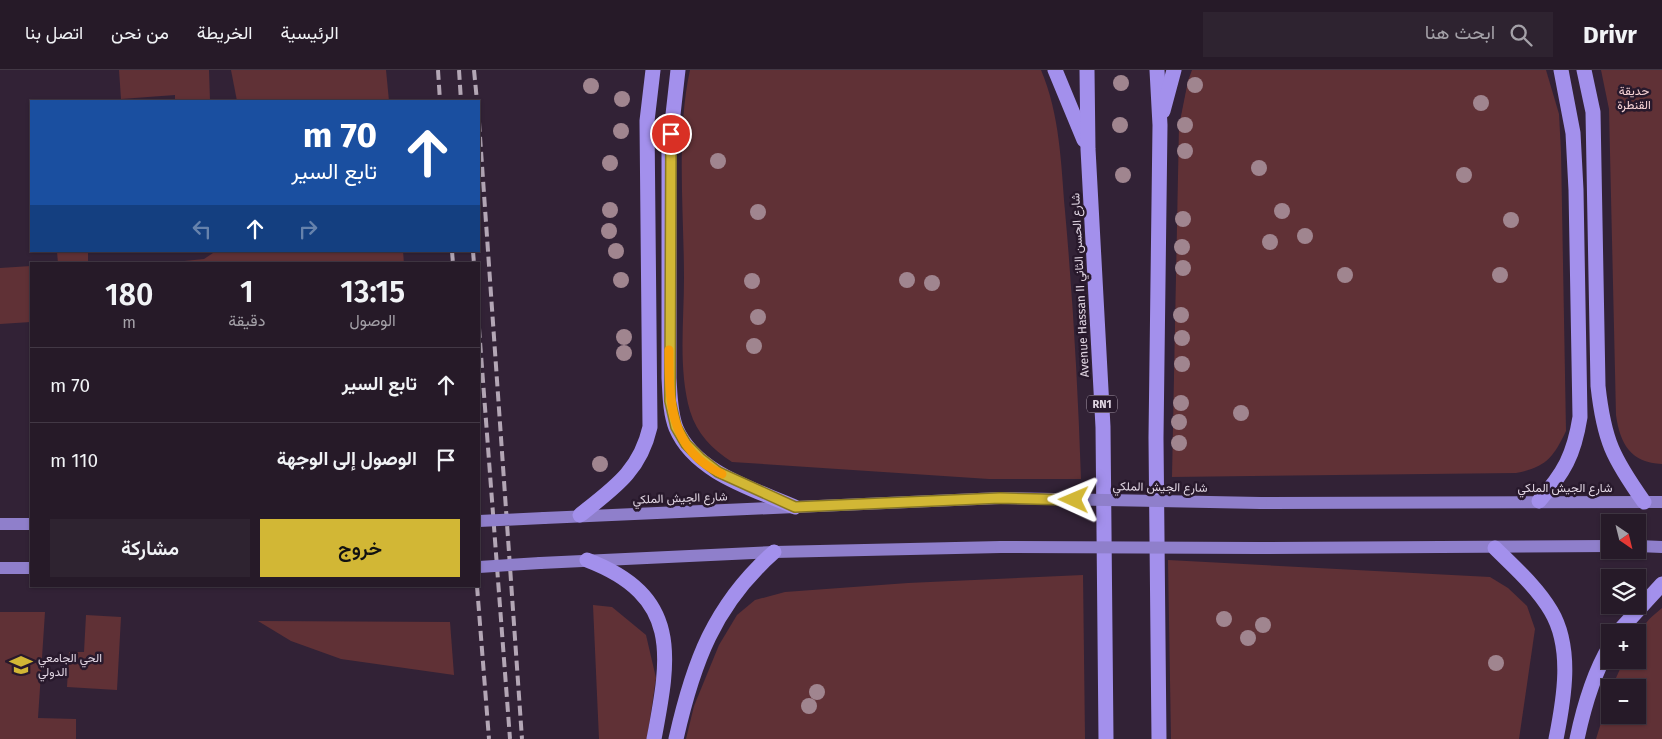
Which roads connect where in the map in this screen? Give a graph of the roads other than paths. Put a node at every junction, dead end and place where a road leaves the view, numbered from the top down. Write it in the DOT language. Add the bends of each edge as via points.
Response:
graph roads {
  1 [pos="653,70"];
  2 [pos="678,70"];
  3 [pos="1055,70"];
  4 [pos="1086,70"];
  5 [pos="1157,70"];
  6 [pos="1174,70"];
  7 [pos="1562,70"];
  8 [pos="1584,70"];
  9 [pos="1160,125"];
  10 [pos="1088,149"];
  11 [pos="1539,502"];
  12 [pos="1644,502"];
  13 [pos="1662,502"];
  14 [pos="795,507"];
  15 [pos="580,515"];
  16 [pos="480,521"];
  17 [pos="0,524"];
  18 [pos="30,524"];
  19 [pos="1601,546"];
  20 [pos="1646,546"];
  21 [pos="1662,547"];
  22 [pos="1495,548"];
  23 [pos="774,552"];
  24 [pos="587,560"];
  25 [pos="480,567"];
  26 [pos="0,568"];
  27 [pos="30,568"];
  28 [pos="1662,584"];
  29 [pos="1625,624"];
  30 [pos="1601,661"];
  31 [pos="654,739"];
  32 [pos="676,739"];
  33 [pos="1106,739"];
  34 [pos="1158,739"];
  35 [pos="1556,739"];
  36 [pos="1577,739"];
  1 -- 15 [label="highway" via="647,121 650,427 638,461 620,483"];
  2 -- 14 [label="highway" via="670,150 669,378 676,427 686,444 718,472"];
  3 -- 10 [label="highway"];
  4 -- 10 [label="highway, Avenue Hassan II شارع الحسن الثاني / RN1"];
  5 -- 9 [label="highway"];
  6 -- 9 [label="highway"];
  7 -- 11 [label="highway" via="1568,95 1574,162 1580,417 1568,464"];
  8 -- 12 [label="highway" via="1593,120 1601,416 1618,464"];
  9 -- 34 [label="highway" via="1156,438"];
  10 -- 33 [label="highway, Avenue Hassan II شارع الحسن الثاني / RN1" via="1103,427"];
  11 -- 12 [label="main road, شارع الجيش الملكي"];
  11 -- 14 [label="main road, شارع الجيش الملكي, bridge" via="1261,503 1000,498"];
  12 -- 13 [label="main road, شارع الجيش الملكي"];
  14 -- 15 [label="main road, شارع الجيش الملكي"];
  15 -- 16 [label="main road, شارع الجيش الملكي, bridge"];
  17 -- 18 [label="main road"];
  19 -- 22 [label="main road"];
  20 -- 21 [label="main road"];
  22 -- 23 [label="main road, bridge" via="1000,547"];
  22 -- 35 [label="highway" via="1535,588 1552,611 1559,628 1565,679"];
  23 -- 24 [label="main road"];
  23 -- 32 [label="highway" via="750,573 713,626 697,663"];
  24 -- 25 [label="main road, bridge"];
  24 -- 31 [label="highway" via="612,570 638,590 656,612 666,649"];
  26 -- 27 [label="main road"];
  28 -- 29 [label="highway"];
  30 -- 36 [label="highway"];
}
